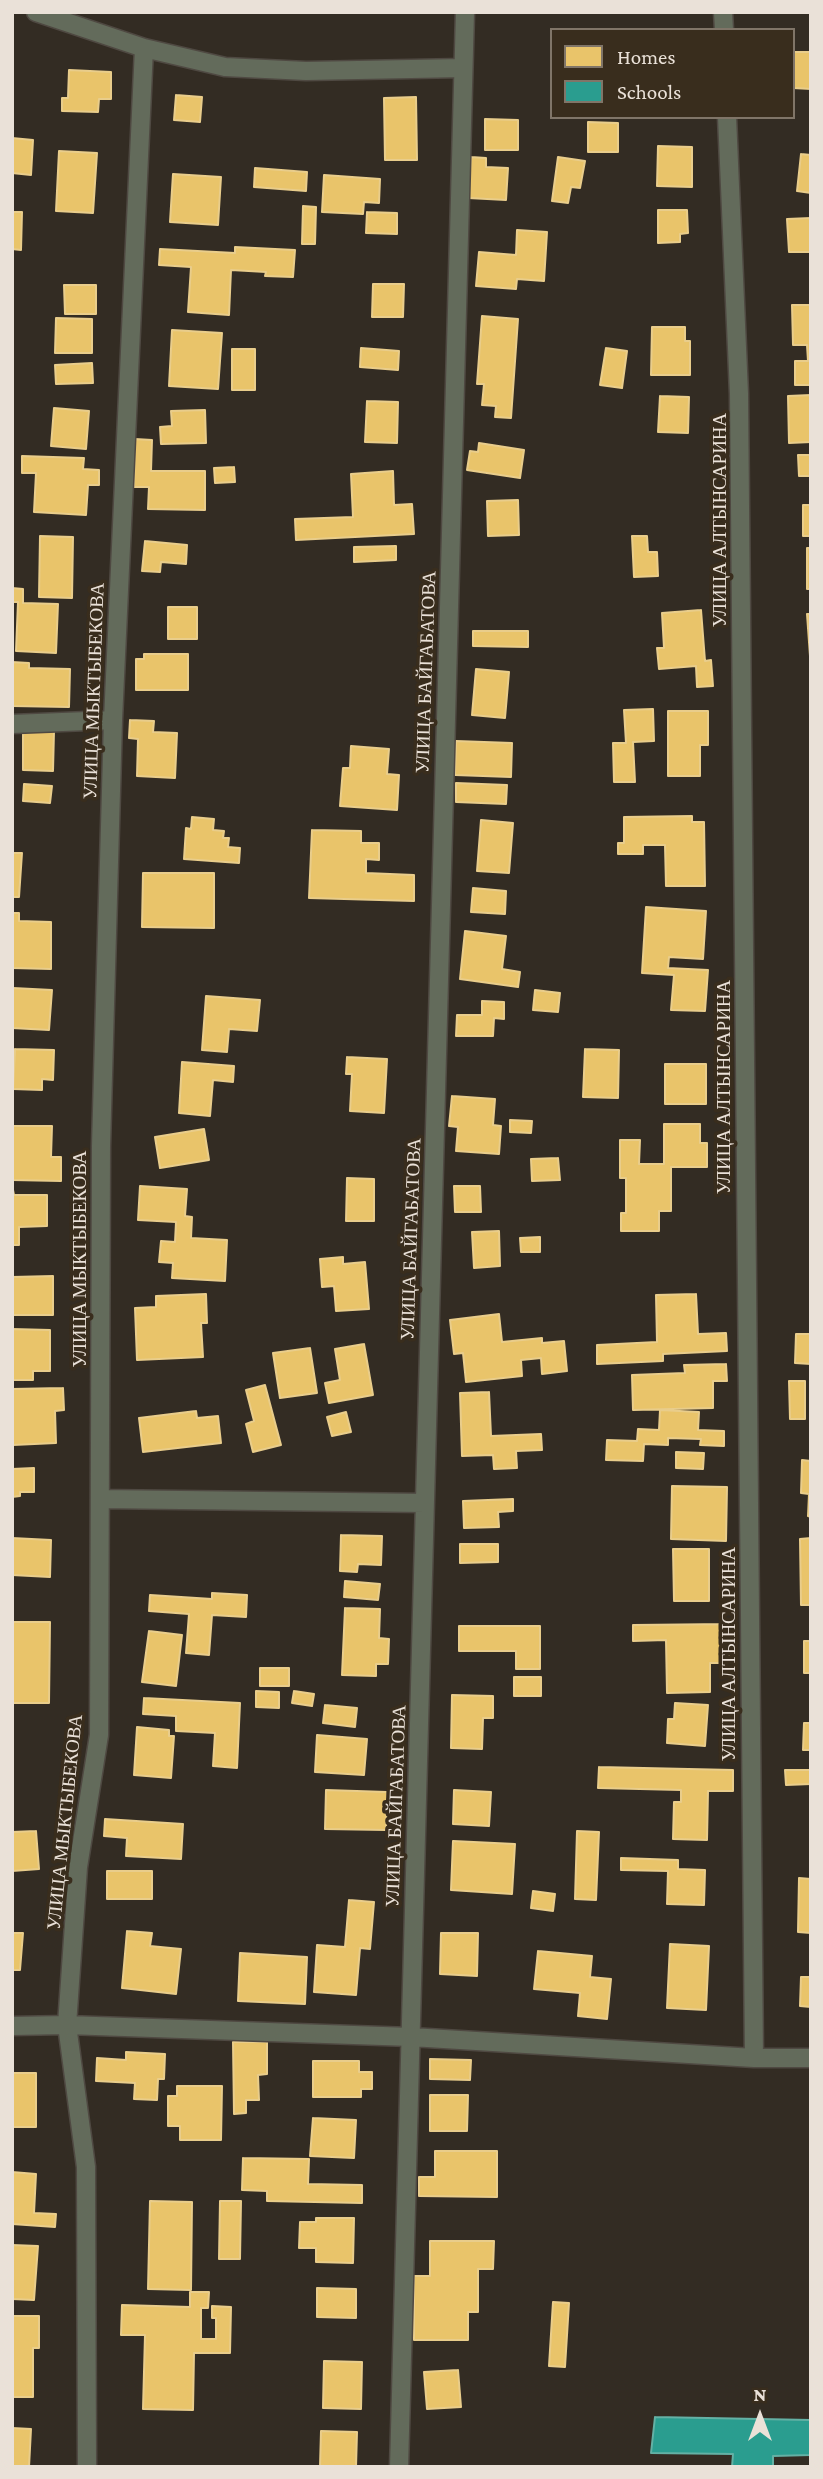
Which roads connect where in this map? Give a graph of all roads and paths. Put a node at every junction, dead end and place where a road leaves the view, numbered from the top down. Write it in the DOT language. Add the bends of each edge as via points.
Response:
graph roads {
  1 [pos="36,12"];
  2 [pos="465,12"];
  3 [pos="144,48"];
  4 [pos="463,68"];
  5 [pos="727,119"];
  6 [pos="113,720"];
  7 [pos="12,724"];
  8 [pos="100,1499"];
  9 [pos="425,1503"];
  10 [pos="12,2025"];
  11 [pos="67,2025"];
  12 [pos="411,2036"];
  13 [pos="754,2057"];
  14 [pos="811,2058"];
  15 [pos="87,2467"];
  16 [pos="399,2467"];
  1 -- 3 [label="street"];
  2 -- 4 [label="street, УЛИЦА БАЙГАБАТОВА"];
  3 -- 4 [label="street" via="225,67 306,71"];
  3 -- 6 [label="street, УЛИЦА МЫКТЫБЕКОВА"];
  4 -- 9 [label="street, УЛИЦА БАЙГАБАТОВА"];
  5 -- 13 [label="street, УЛИЦА АЛТЫНСАРИНА" via="739,394"];
  6 -- 7 [label="street"];
  6 -- 8 [label="street, УЛИЦА МЫКТЫБЕКОВА" via="101,1146"];
  8 -- 9 [label="street"];
  8 -- 11 [label="street, УЛИЦА МЫКТЫБЕКОВА" via="99,1735 78,1867"];
  9 -- 12 [label="street, УЛИЦА БАЙГАБАТОВА"];
  10 -- 11 [label="street"];
  11 -- 12 [label="street"];
  11 -- 15 [label="street, УЛИЦА МЫКТЫБЕКОВА" via="86,2167"];
  12 -- 13 [label="street"];
  12 -- 16 [label="street, УЛИЦА БАЙГАБАТОВА"];
  13 -- 14 [label="street"];
}
